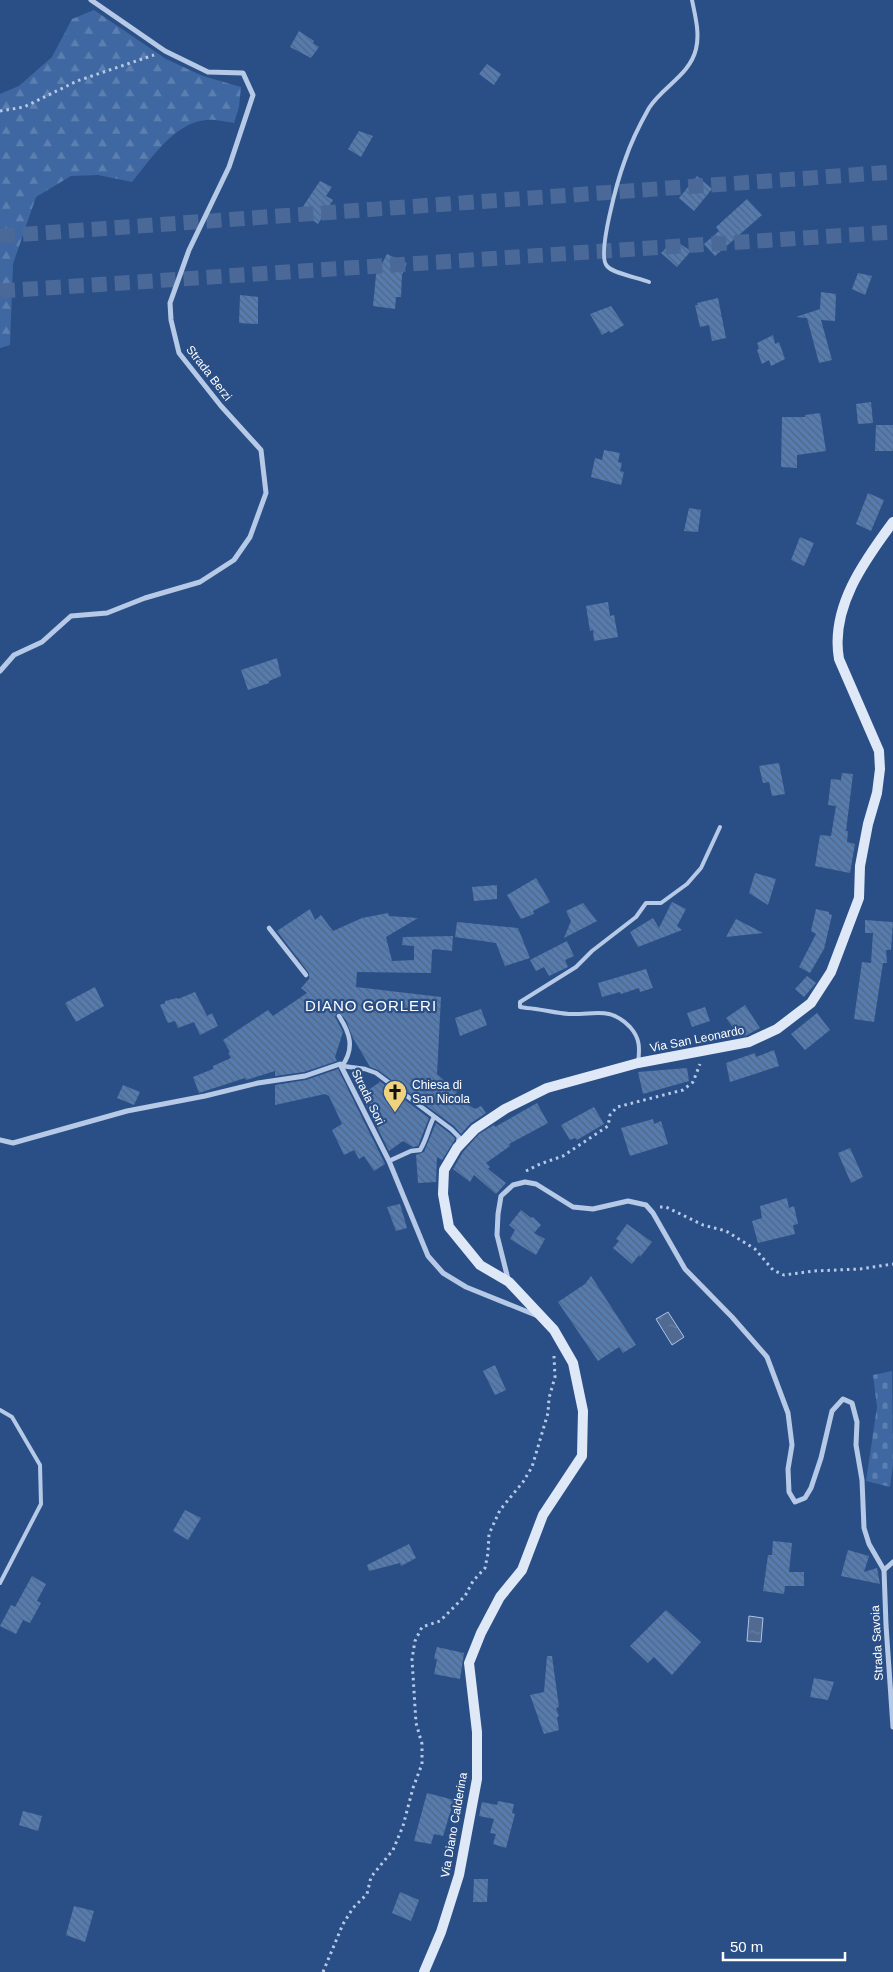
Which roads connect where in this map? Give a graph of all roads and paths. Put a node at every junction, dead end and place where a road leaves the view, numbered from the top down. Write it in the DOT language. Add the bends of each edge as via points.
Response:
graph roads {
  1 [pos="91,0"];
  2 [pos="692,0"];
  3 [pos="165,51"];
  4 [pos="0,111"];
  5 [pos="649,282"];
  6 [pos="893,522"];
  7 [pos="0,671"];
  8 [pos="720,827"];
  9 [pos="269,928"];
  10 [pos="306,975"];
  11 [pos="340,1016"];
  12 [pos="707,1050"];
  13 [pos="638,1063"];
  14 [pos="342,1066"];
  15 [pos="434,1117"];
  16 [pos="0,1140"];
  17 [pos="457,1148"];
  18 [pos="389,1161"];
  19 [pos="525,1182"];
  20 [pos="653,1214"];
  21 [pos="893,1264"];
  22 [pos="509,1282"];
  23 [pos="543,1318"];
  24 [pos="554,1354"];
  25 [pos="0,1410"];
  26 [pos="893,1562"];
  27 [pos="884,1570"];
  28 [pos="0,1583"];
  29 [pos="893,1727"];
  30 [pos="323,1972"];
  31 [pos="424,1972"];
  1 -- 3 [label="street, Strada Berzi"];
  2 -- 5 [label="lane" via="697,23 696,49 686,68 650,106 625,160 608,221 604,262 608,268"];
  3 -- 4 [label="path" via="77,80 24,107"];
  3 -- 7 [label="street, Strada Berzi" via="208,72 243,73 253,95 229,167 190,250 170,304 179,353 261,450 266,493 250,537 234,560 200,582 107,613 70,616 42,642 14,655"];
  6 -- 12 [label="main road, Via San Leonardo" via="852,584 840,619 836,646 879,752 880,769 860,866 859,898 844,942 831,972 811,1003 777,1029 749,1042"];
  8 -- 13 [label="lane" via="700,868 687,884 661,903 646,903 636,918 592,951 576,968 520,1002 520,1007 620,1017 635,1033 639,1043"];
  9 -- 10 [label="street"];
  11 -- 14 [label="street" via="347,1027 350,1045 350,1055"];
  12 -- 13 [label="main road, Via San Leonardo"];
  12 -- 19 [label="path" via="693,1082 683,1090 617,1107 610,1115 608,1126 563,1156 526,1171"];
  13 -- 17 [label="main road, Via San Leonardo" via="547,1088 505,1109 475,1129"];
  14 -- 15 [label="street" via="370,1070"];
  14 -- 16 [label="street, Strada Sori" via="338,1064 306,1076 258,1082 127,1111 13,1143"];
  14 -- 18 [label="street, Strada Sori"];
  15 -- 17 [label="street" via="459,1137"];
  15 -- 18 [label="street" via="420,1150"];
  17 -- 22 [label="main road, Via San Leonardo" via="444,1170 443,1194 449,1227 480,1266"];
  18 -- 23 [label="street, Strada Sori" via="428,1256 443,1273"];
  19 -- 20 [label="street" via="536,1184 572,1207 593,1209 628,1201 646,1205"];
  19 -- 22 [label="street" via="513,1185 501,1196 498,1234"];
  20 -- 21 [label="path" via="656,1208 666,1207 703,1225 726,1231 755,1249 773,1270 784,1275"];
  20 -- 27 [label="street" via="685,1269 766,1357 788,1412 792,1445 789,1492 795,1502 804,1498 810,1488 832,1411 843,1399 852,1403 858,1422 856,1445 862,1480 864,1528"];
  22 -- 23 [label="main road, Via Diano Calderina"];
  23 -- 31 [label="main road, Via Diano Calderina" via="574,1363 583,1411 582,1456 543,1516 522,1570 500,1597 469,1663 477,1732 477,1779 459,1875 442,1932"];
  24 -- 30 [label="path" via="555,1377 548,1413 532,1467 500,1510 489,1534 485,1568 465,1596 440,1621 422,1627 415,1641 412,1682 422,1764 393,1850 371,1877 367,1894 343,1924"];
  25 -- 28 [label="lane" via="12,1418 40,1464 41,1504"];
  26 -- 27 [label="street"];
  27 -- 29 [label="street, Strada Savoia"];
}
